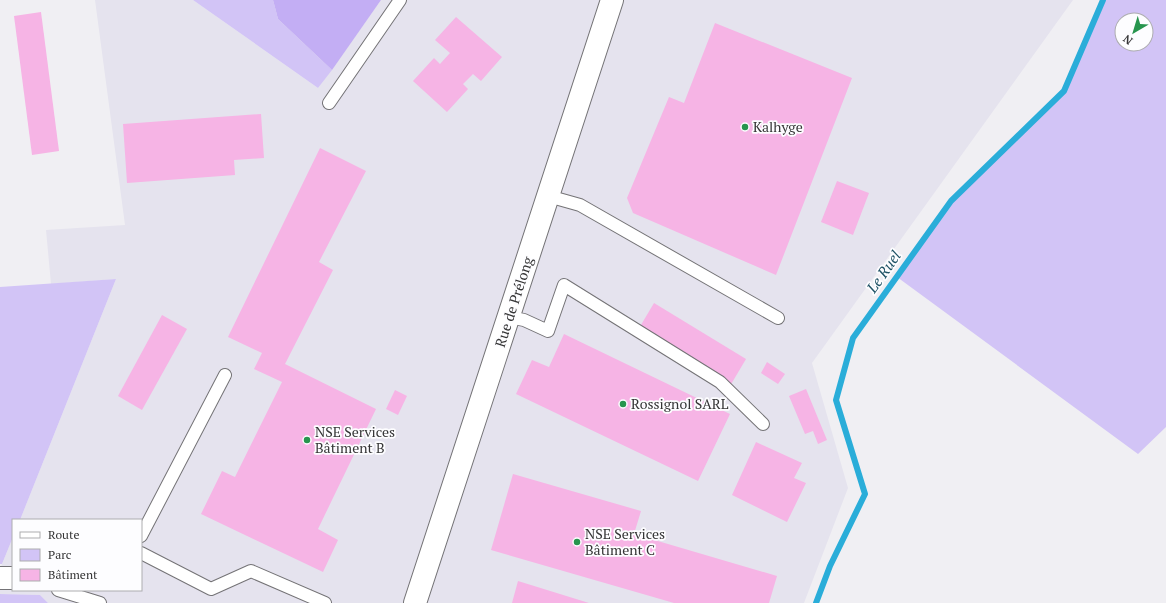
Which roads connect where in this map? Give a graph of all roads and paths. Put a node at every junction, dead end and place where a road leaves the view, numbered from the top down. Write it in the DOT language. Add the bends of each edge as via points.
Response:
graph roads {
  1 [pos="400,0"];
  2 [pos="612,0"];
  3 [pos="329,103"];
  4 [pos="548,196"];
  5 [pos="509,317"];
  6 [pos="778,318"];
  7 [pos="225,375"];
  8 [pos="763,424"];
  9 [pos="142,534"];
  10 [pos="142,554"];
  11 [pos="0,578"];
  12 [pos="12,578"];
  13 [pos="61,591"];
  14 [pos="100,603"];
  15 [pos="325,603"];
  16 [pos="415,603"];
  1 -- 3 [label="lane"];
  2 -- 4 [label="street, Rue de Prélong"];
  4 -- 5 [label="street, Rue de Prélong"];
  4 -- 6 [label="lane" via="580,205"];
  5 -- 8 [label="lane" via="524,320 548,331 564,285 720,382"];
  5 -- 16 [label="street, Rue de Prélong"];
  7 -- 9 [label="lane"];
  10 -- 15 [label="lane" via="211,589 250,571"];
  11 -- 12 [label="street"];
  13 -- 14 [label="lane"];
}
